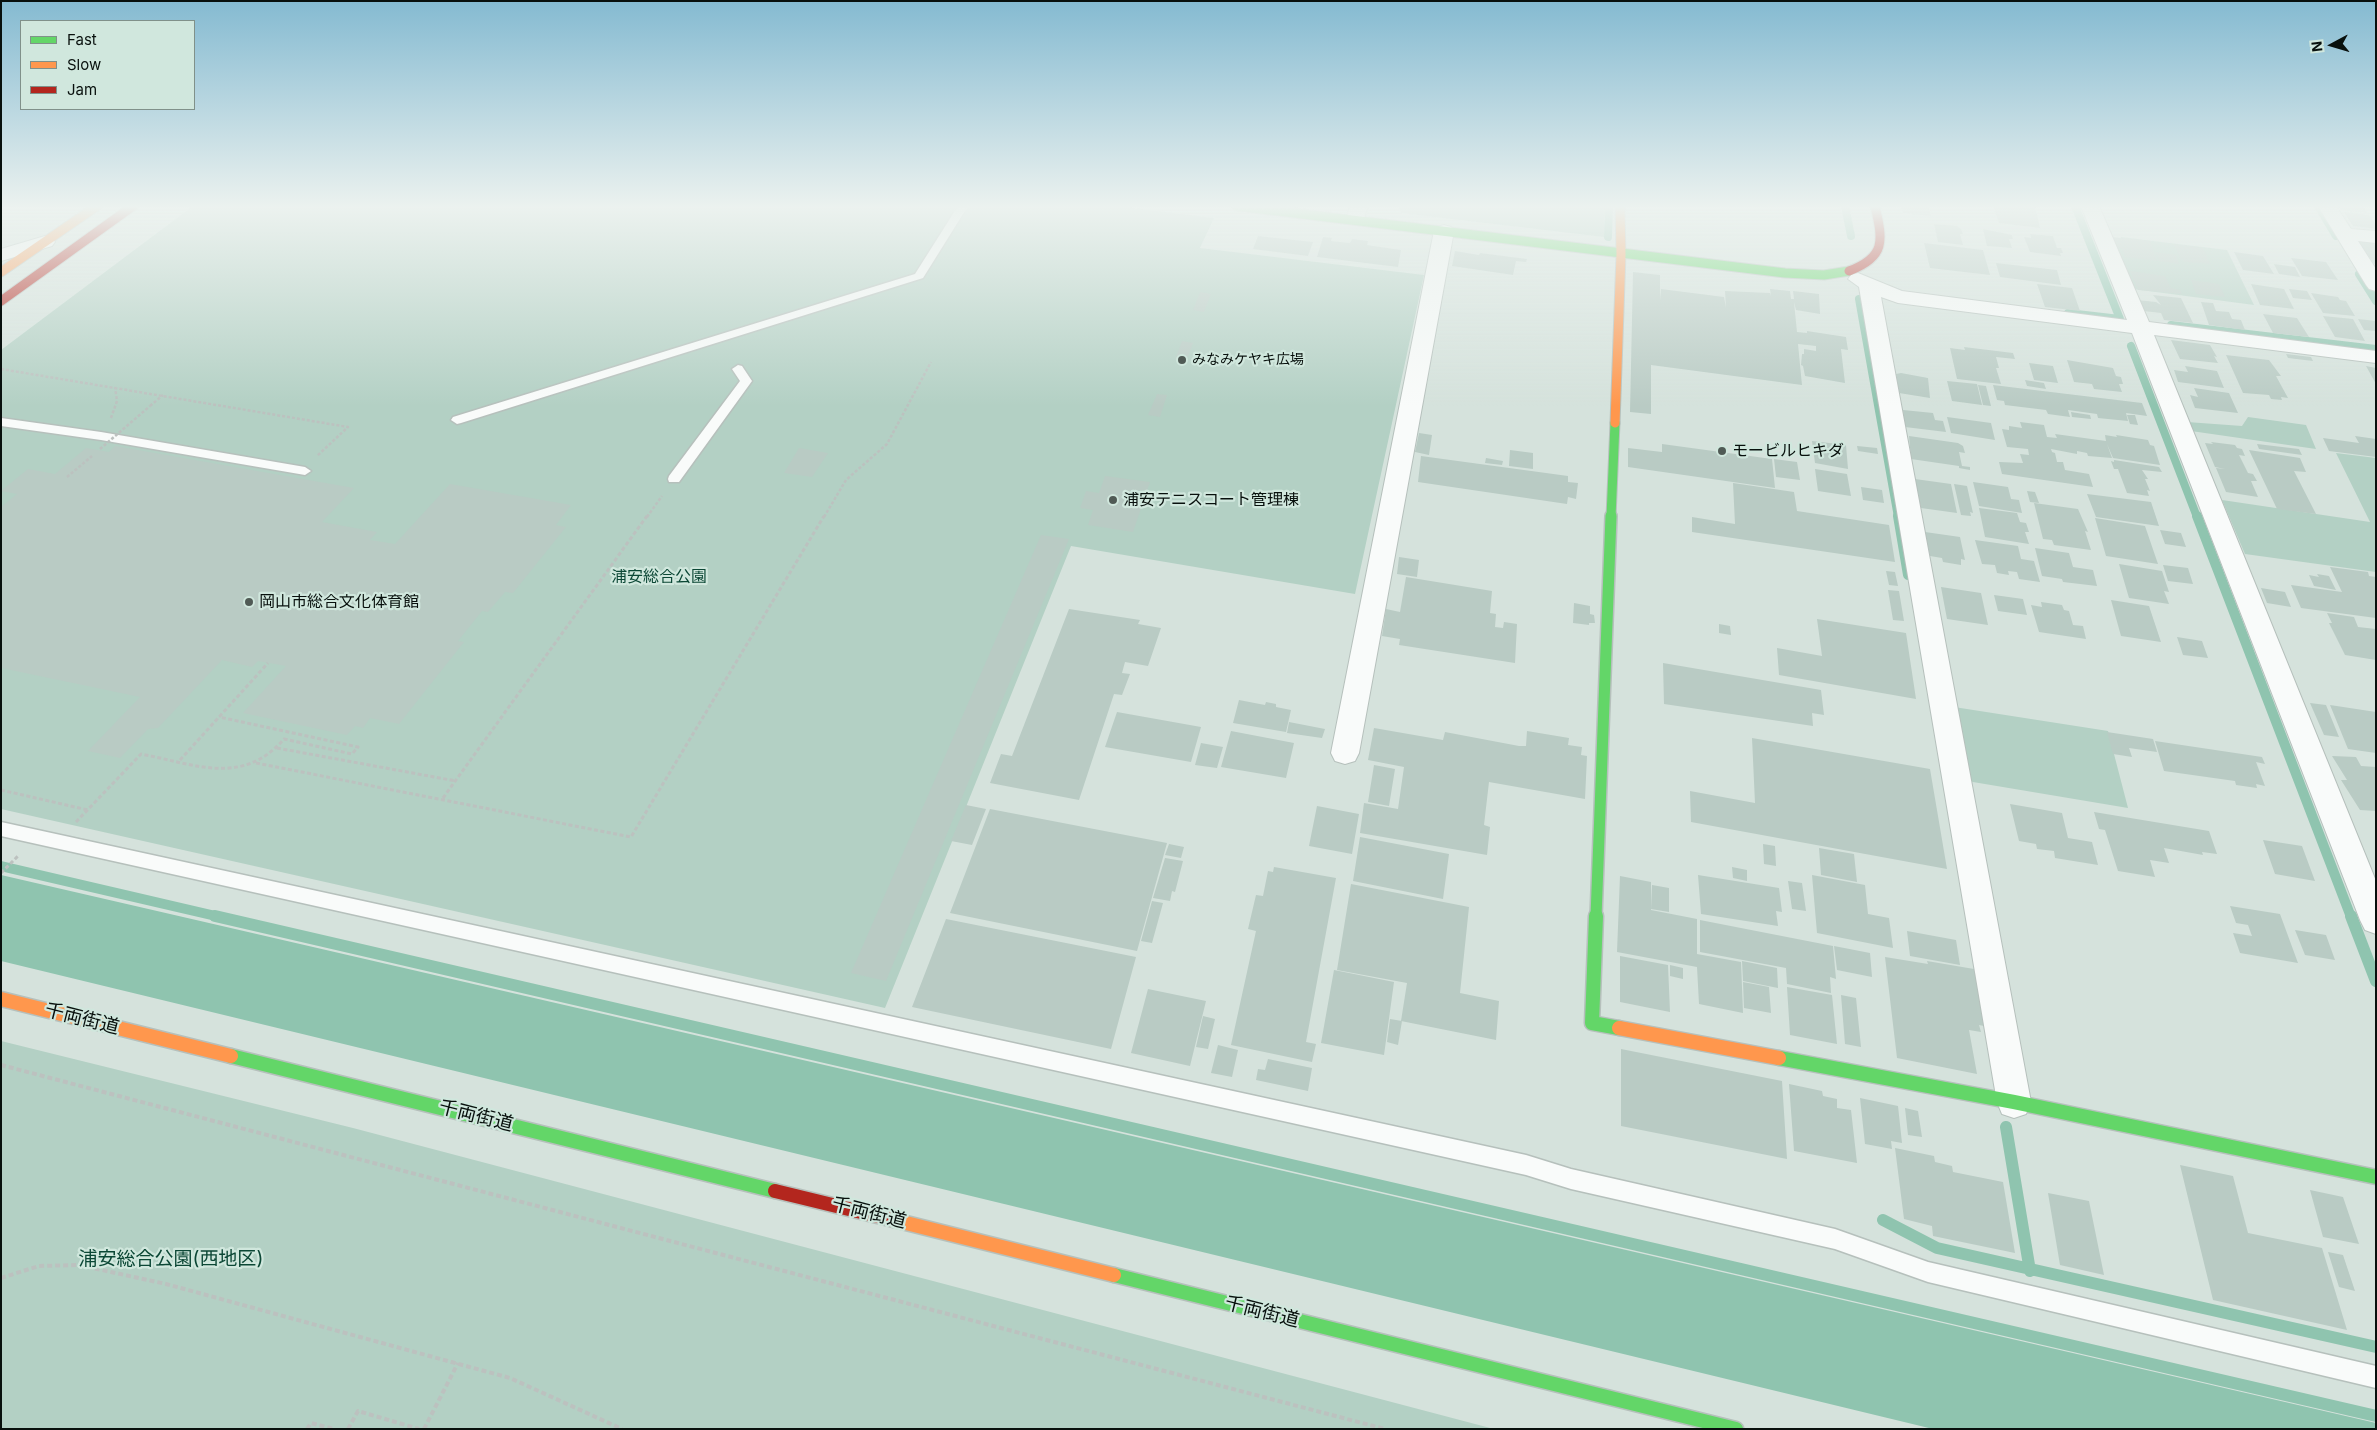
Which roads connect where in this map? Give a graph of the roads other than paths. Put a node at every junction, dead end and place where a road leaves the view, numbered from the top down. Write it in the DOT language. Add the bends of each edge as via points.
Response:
graph roads {
  1 [pos="41,273"];
  2 [pos="921,273"];
  3 [pos="1436,273"];
  4 [pos="1620,273"];
  5 [pos="1781,273"];
  6 [pos="1863,273"];
  7 [pos="2118,273"];
  8 [pos="2368,273"];
  9 [pos="1859,279"];
  10 [pos="2376,285"];
  11 [pos="1,302"];
  12 [pos="2141,328"];
  13 [pos="2376,357"];
  14 [pos="738,368"];
  15 [pos="457,420"];
  16 [pos="1,422"];
  17 [pos="305,471"];
  18 [pos="674,479"];
  19 [pos="1345,753"];
  20 [pos="1,829"];
  21 [pos="2376,920"];
  22 [pos="1,1000"];
  23 [pos="2014,1102"];
  24 [pos="2376,1177"];
  25 [pos="2376,1378"];
  26 [pos="1736,1429"];
  1 -- 11 [label="street"];
  2 -- 15 [label="lane"];
  3 -- 19 [label="street"];
  4 -- 23 [label="street" via="1592,1022"];
  5 -- 9 [label="street"];
  6 -- 9 [label="street"];
  7 -- 12 [label="street"];
  8 -- 10 [label="street"];
  9 -- 12 [label="street" via="1898,297"];
  9 -- 23 [label="street"];
  12 -- 13 [label="street"];
  12 -- 21 [label="street"];
  14 -- 18 [label="lane" via="746,381"];
  16 -- 17 [label="lane"];
  20 -- 25 [label="lane" via="1526,1165 1571,1179 1835,1239 1928,1272"];
  22 -- 26 [label="street, 千両街道"];
  23 -- 24 [label="street"];
}
